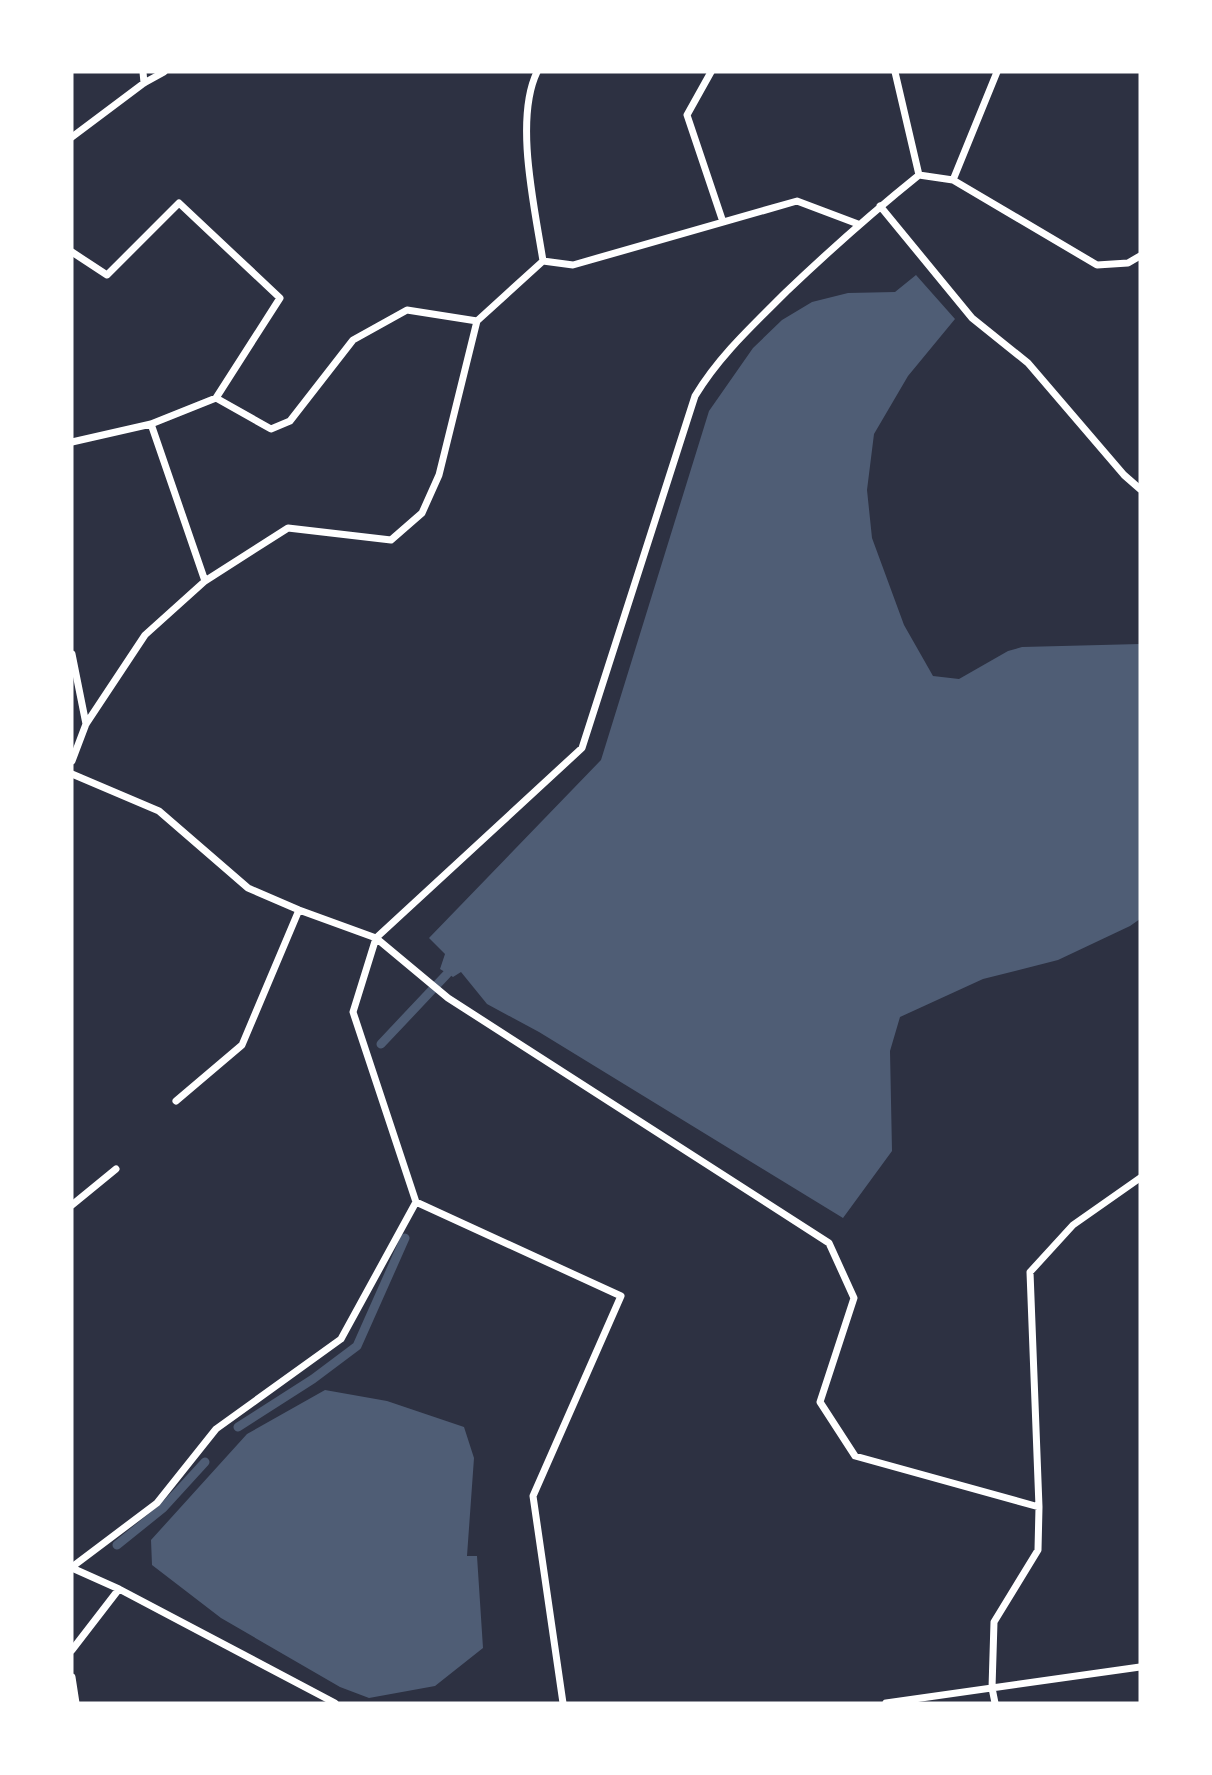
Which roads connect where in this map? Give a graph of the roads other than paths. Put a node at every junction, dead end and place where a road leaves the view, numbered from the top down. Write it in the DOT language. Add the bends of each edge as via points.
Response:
graph roads {
  1 [pos="143,72"];
  2 [pos="164,72"];
  3 [pos="537,72"];
  4 [pos="711,72"];
  5 [pos="895,72"];
  6 [pos="997,72"];
  7 [pos="144,83"];
  8 [pos="72,137"];
  9 [pos="919,175"];
  10 [pos="953,180"];
  11 [pos="880,206"];
  12 [pos="723,222"];
  13 [pos="858,224"];
  14 [pos="72,252"];
  15 [pos="1140,256"];
  16 [pos="543,261"];
  17 [pos="477,321"];
  18 [pos="216,398"];
  19 [pos="151,424"];
  20 [pos="72,442"];
  21 [pos="1140,489"];
  22 [pos="205,581"];
  23 [pos="72,654"];
  24 [pos="86,724"];
  25 [pos="72,761"];
  26 [pos="72,774"];
  27 [pos="299,911"];
  28 [pos="376,938"];
  29 [pos="176,1101"];
  30 [pos="116,1168"];
  31 [pos="1140,1178"];
  32 [pos="416,1202"];
  33 [pos="72,1205"];
  34 [pos="1039,1507"];
  35 [pos="72,1567"];
  36 [pos="118,1589"];
  37 [pos="72,1650"];
  38 [pos="1140,1667"];
  39 [pos="72,1677"];
  40 [pos="992,1688"];
  41 [pos="76,1703"];
  42 [pos="335,1703"];
  43 [pos="563,1703"];
  44 [pos="886,1703"];
  45 [pos="995,1703"];
  1 -- 7 [label="street"];
  2 -- 7 [label="street"];
  3 -- 16 [label="street" via="530,86 527,157"];
  4 -- 12 [label="street" via="687,115"];
  5 -- 9 [label="street"];
  6 -- 10 [label="street"];
  7 -- 8 [label="street"];
  9 -- 10 [label="street"];
  9 -- 11 [label="street"];
  10 -- 15 [label="street" via="1097,265 1128,263"];
  11 -- 13 [label="street"];
  11 -- 21 [label="street" via="972,318 1028,363"];
  12 -- 13 [label="street" via="797,201"];
  12 -- 16 [label="street" via="573,265"];
  13 -- 28 [label="street" via="749,328 710,370 695,397 582,748"];
  14 -- 18 [label="street" via="107,275 179,203 280,298"];
  16 -- 17 [label="street"];
  17 -- 18 [label="street" via="407,310 353,340 290,421 271,429"];
  17 -- 22 [label="street" via="439,475 422,513 391,540 288,528"];
  18 -- 19 [label="street"];
  19 -- 20 [label="street"];
  19 -- 22 [label="street"];
  22 -- 24 [label="street" via="145,635"];
  23 -- 24 [label="street"];
  24 -- 25 [label="street"];
  26 -- 27 [label="street" via="159,811 248,888"];
  27 -- 28 [label="street"];
  27 -- 29 [label="street" via="242,1045"];
  28 -- 32 [label="street" via="353,1013"];
  28 -- 34 [label="street" via="448,998 829,1244 854,1298 820,1402 855,1456"];
  30 -- 33 [label="street"];
  31 -- 34 [label="street" via="1073,1225 1030,1272"];
  32 -- 35 [label="street" via="341,1339 216,1429 156,1503"];
  32 -- 43 [label="street" via="621,1296 533,1496"];
  34 -- 40 [label="street" via="1038,1550 994,1622"];
  35 -- 36 [label="street"];
  36 -- 37 [label="street"];
  36 -- 42 [label="street"];
  38 -- 40 [label="street"];
  39 -- 41 [label="street"];
  40 -- 44 [label="street"];
  40 -- 45 [label="street"];
}
